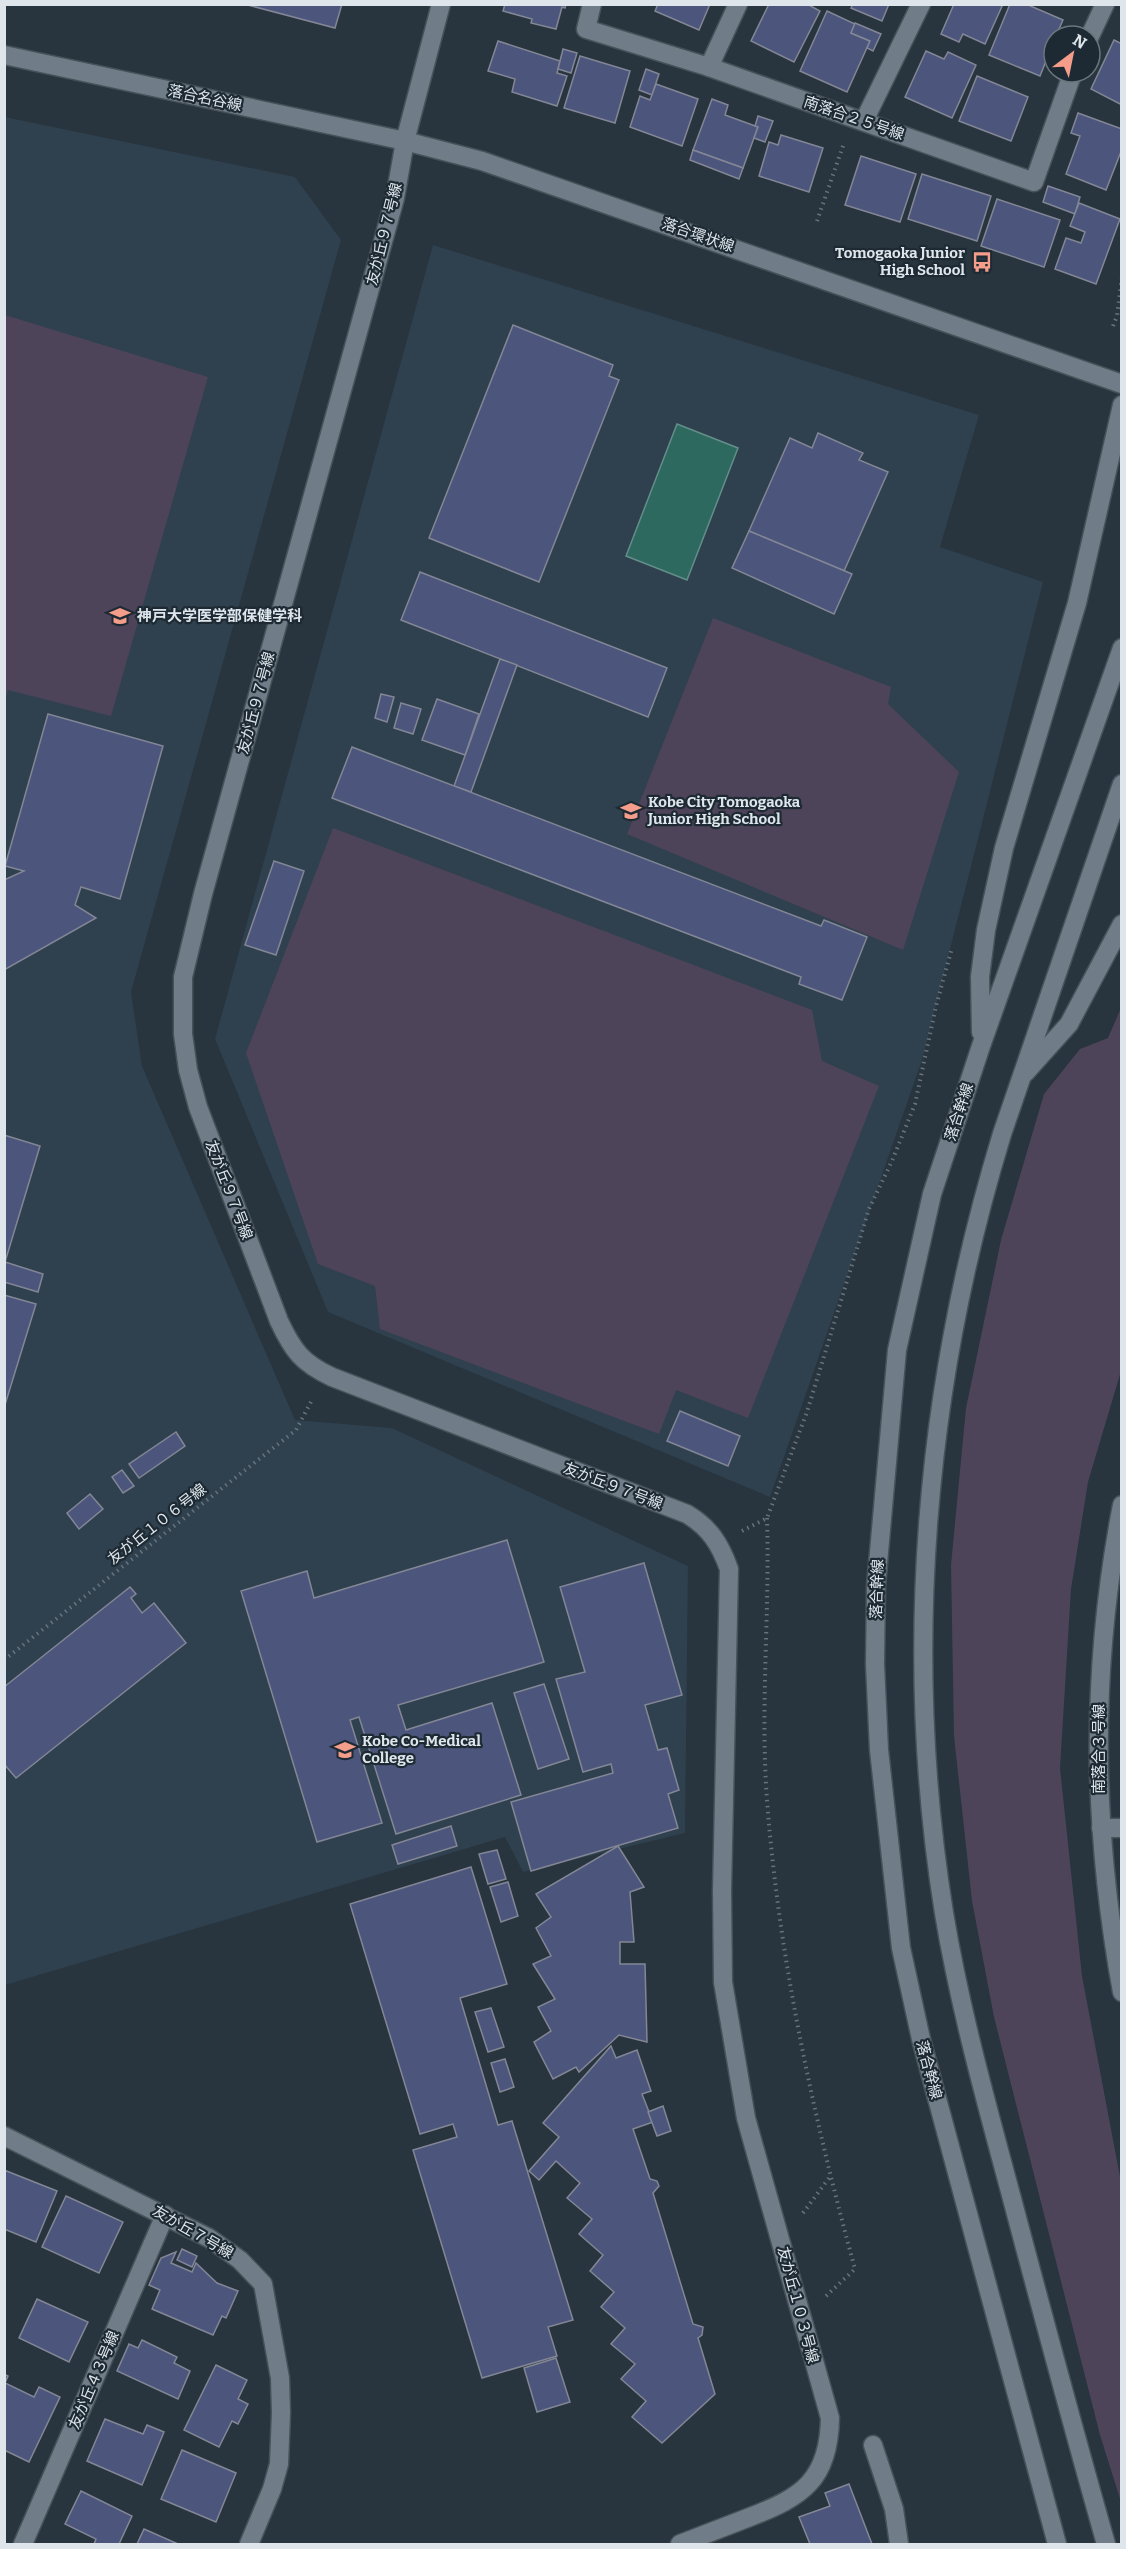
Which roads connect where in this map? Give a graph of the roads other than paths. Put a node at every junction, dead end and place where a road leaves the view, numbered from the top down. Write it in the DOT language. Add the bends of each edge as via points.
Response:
graph roads {
  1 [pos="441,4"];
  2 [pos="592,4"];
  3 [pos="738,4"];
  4 [pos="921,4"];
  5 [pos="1105,4"];
  6 [pos="1096,24"];
  7 [pos="4,56"];
  8 [pos="709,68"];
  9 [pos="1069,84"];
  10 [pos="859,119"];
  11 [pos="405,141"];
  12 [pos="1122,384"];
  13 [pos="1122,405"];
  14 [pos="1122,648"];
  15 [pos="1122,784"];
  16 [pos="1122,924"];
  17 [pos="981,1046"];
  18 [pos="1020,1079"];
  19 [pos="1122,1505"];
  20 [pos="1101,1828"];
  21 [pos="1122,1828"];
  22 [pos="723,1982"];
  23 [pos="1122,1992"];
  24 [pos="4,2136"];
  25 [pos="165,2215"];
  26 [pos="873,2445"];
  27 [pos="23,2544"];
  28 [pos="249,2544"];
  29 [pos="680,2544"];
  30 [pos="899,2544"];
  31 [pos="1057,2544"];
  32 [pos="1106,2544"];
  1 -- 11 [label="street"];
  2 -- 8 [label="street, 南落合２５号線" via="586,29"];
  3 -- 8 [label="street"];
  4 -- 10 [label="street"];
  5 -- 6 [label="street"];
  7 -- 11 [label="street, 落合名谷線"];
  8 -- 10 [label="street, 南落合２５号線"];
  9 -- 10 [label="street, 南落合２５号線" via="1034,182"];
  11 -- 12 [label="street, 落合環状線" via="482,160"];
  11 -- 22 [label="street, 友が丘９７号線" via="395,198 183,977 183,1034 188,1070 198,1107 292,1349 315,1369 332,1377 687,1514 701,1522 720,1544 731,1581"];
  13 -- 17 [label="street" via="1077,603 1004,848 990,909 980,977"];
  14 -- 17 [label="street, 落合幹線"];
  15 -- 18 [label="street"];
  16 -- 18 [label="street" via="1069,1024"];
  17 -- 31 [label="street, 落合幹線" via="932,1194 897,1350 876,1586 879,1750 901,1948 921,2038"];
  18 -- 32 [label="street" via="983,1199 947,1359 932,1464 924,1576 924,1725 944,1915 970,2038"];
  19 -- 20 [label="street, 南落合３号線" via="1107,1594 1099,1680"];
  20 -- 21 [label="street"];
  20 -- 23 [label="street, 南落合３号線" via="1111,1934"];
  22 -- 29 [label="street, 友が丘１０３号線" via="746,2118 830,2418 830,2439 811,2483 796,2496"];
  24 -- 25 [label="street, 友が丘７号線"];
  25 -- 27 [label="street, 友が丘４３号線"];
  25 -- 28 [label="street, 友が丘７号線" via="209,2238 240,2260 263,2284 280,2378 279,2464"];
  26 -- 30 [label="street" via="894,2509"];
}
